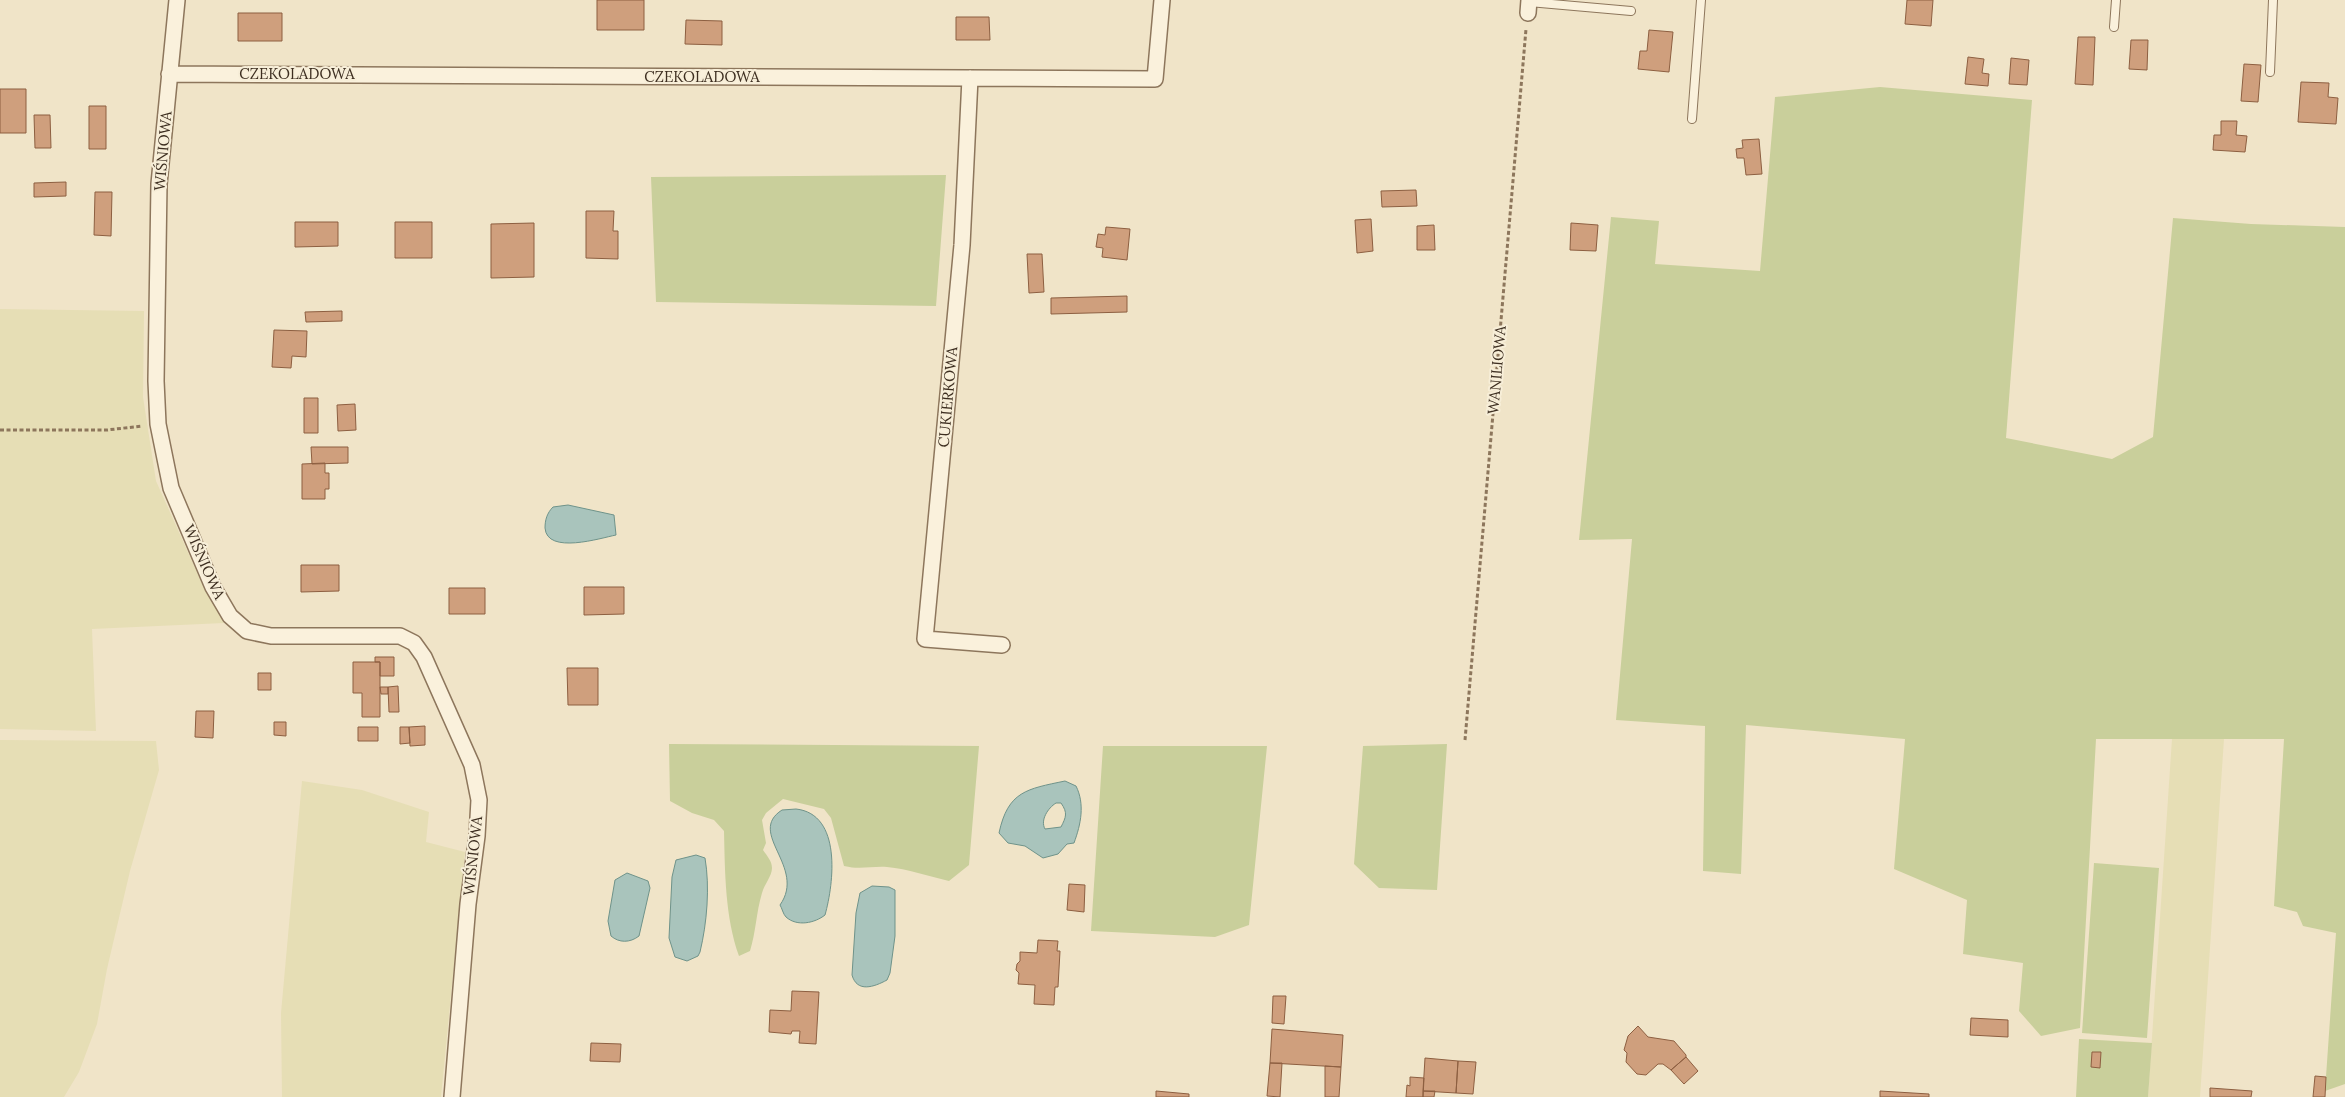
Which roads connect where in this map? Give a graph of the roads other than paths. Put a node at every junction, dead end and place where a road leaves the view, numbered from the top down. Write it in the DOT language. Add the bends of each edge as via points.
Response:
graph roads {
  1 [pos="177,0"];
  2 [pos="1162,0"];
  3 [pos="1701,0"];
  4 [pos="2116,0"];
  5 [pos="2273,0"];
  6 [pos="1528,5"];
  7 [pos="1631,11"];
  8 [pos="2114,27"];
  9 [pos="2270,72"];
  10 [pos="169,74"];
  11 [pos="970,78"];
  12 [pos="1692,119"];
  13 [pos="1002,645"];
  14 [pos="452,1097"];
  1 -- 10 [label="street, WIŚNIOWA"];
  2 -- 11 [label="street, CZEKOLADOWA" via="1155,79"];
  3 -- 12 [label="lane"];
  4 -- 8 [label="lane"];
  5 -- 9 [label="lane"];
  6 -- 7 [label="lane"];
  10 -- 11 [label="street, CZEKOLADOWA"];
  10 -- 14 [label="street, WIŚNIOWA" via="159,184 156,381 158,424 171,488 213,587 230,616 246,631 271,636 394,635 414,643 424,657 472,765 479,800"];
  11 -- 13 [label="street, CUKIERKOWA" via="962,245 925,639"];
}
